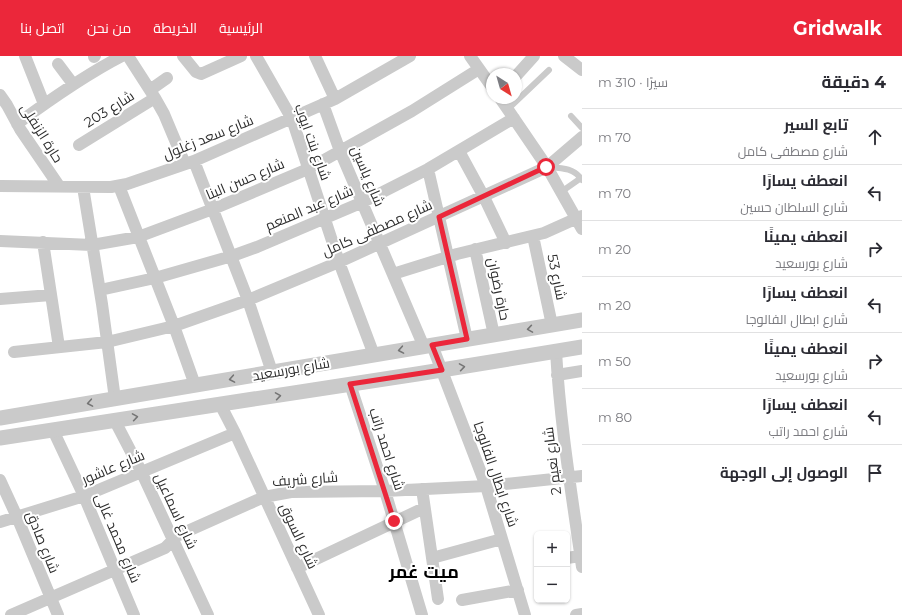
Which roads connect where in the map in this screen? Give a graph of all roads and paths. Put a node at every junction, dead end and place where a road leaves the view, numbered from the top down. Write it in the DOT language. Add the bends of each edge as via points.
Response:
graph roads {
  1 [pos="25,56"];
  2 [pos="122,56"];
  3 [pos="128,56"];
  4 [pos="183,56"];
  5 [pos="241,56"];
  6 [pos="256,56"];
  7 [pos="315,56"];
  8 [pos="410,56"];
  9 [pos="470,56"];
  10 [pos="534,56"];
  11 [pos="564,56"];
  12 [pos="58,64"];
  13 [pos="581,67"];
  14 [pos="479,69"];
  15 [pos="522,69"];
  16 [pos="549,70"];
  17 [pos="167,78"];
  18 [pos="486,79"];
  19 [pos="73,84"];
  20 [pos="153,94"];
  21 [pos="0,95"];
  22 [pos="335,99"];
  23 [pos="44,104"];
  24 [pos="323,104"];
  25 [pos="504,104"];
  26 [pos="511,114"];
  27 [pos="571,116"];
  28 [pos="292,118"];
  29 [pos="17,124"];
  30 [pos="582,128"];
  31 [pos="582,137"];
  32 [pos="79,145"];
  33 [pos="340,150"];
  34 [pos="459,151"];
  35 [pos="189,163"];
  36 [pos="546,167"];
  37 [pos="308,169"];
  38 [pos="428,169"];
  39 [pos="581,179"];
  40 [pos="0,186"];
  41 [pos="58,186"];
  42 [pos="119,186"];
  43 [pos="83,187"];
  44 [pos="561,192"];
  45 [pos="484,196"];
  46 [pos="363,202"];
  47 [pos="213,209"];
  48 [pos="439,217"];
  49 [pos="580,217"];
  50 [pos="325,218"];
  51 [pos="533,236"];
  52 [pos="138,237"];
  53 [pos="0,241"];
  54 [pos="43,242"];
  55 [pos="380,243"];
  56 [pos="506,243"];
  57 [pos="92,245"];
  58 [pos="475,249"];
  59 [pos="232,256"];
  60 [pos="448,256"];
  61 [pos="339,262"];
  62 [pos="393,274"];
  63 [pos="155,278"];
  64 [pos="100,290"];
  65 [pos="51,294"];
  66 [pos="0,299"];
  67 [pos="248,300"];
  68 [pos="582,320"];
  69 [pos="552,325"];
  70 [pos="174,326"];
  71 [pos="494,335"];
  72 [pos="467,339"];
  73 [pos="107,342"];
  74 [pos="428,346"];
  75 [pos="59,347"];
  76 [pos="582,347"];
  77 [pos="556,351"];
  78 [pos="14,352"];
  79 [pos="374,355"];
  80 [pos="442,370"];
  81 [pos="582,371"];
  82 [pos="272,372"];
  83 [pos="557,375"];
  84 [pos="350,384"];
  85 [pos="195,385"];
  86 [pos="115,399"];
  87 [pos="220,404"];
  88 [pos="0,418"];
  89 [pos="115,420"];
  90 [pos="53,430"];
  91 [pos="235,433"];
  92 [pos="0,438"];
  93 [pos="141,471"];
  94 [pos="582,476"];
  95 [pos="569,478"];
  96 [pos="0,480"];
  97 [pos="486,486"];
  98 [pos="422,489"];
  99 [pos="385,491"];
  100 [pos="84,496"];
  101 [pos="264,497"];
  102 [pos="424,508"];
  103 [pos="17,517"];
  104 [pos="394,521"];
  105 [pos="0,522"];
  106 [pos="172,538"];
  107 [pos="502,539"];
  108 [pos="432,558"];
  109 [pos="570,559"];
  110 [pos="581,562"];
  111 [pos="297,568"];
  112 [pos="114,570"];
  113 [pos="518,590"];
  114 [pos="50,597"];
  115 [pos="438,599"];
  116 [pos="462,600"];
  117 [pos="582,614"];
  118 [pos="11,615"];
  119 [pos="58,615"];
  120 [pos="134,615"];
  121 [pos="208,615"];
  122 [pos="319,615"];
  123 [pos="422,615"];
  124 [pos="525,615"];
  125 [pos="576,615"];
  1 -- 23 [label="street"];
  2 -- 19 [label="street"];
  3 -- 20 [label="street"];
  4 -- 5 [label="street" via="196,72 201,74"];
  6 -- 28 [label="street, شارع بنت ايوب"];
  7 -- 22 [label="street"];
  8 -- 22 [label="street, شارع سعد زغلول"];
  9 -- 14 [label="street"];
  10 -- 15 [label="street"];
  11 -- 13 [label="street"];
  12 -- 19 [label="street"];
  14 -- 18 [label="street"];
  14 -- 33 [label="street, شارع حسن البنا" via="412,111"];
  16 -- 26 [label="lane"];
  17 -- 20 [label="street, شارع 203"];
  19 -- 23 [label="street"];
  20 -- 32 [label="street, شارع 203"];
  20 -- 35 [label="street"];
  21 -- 29 [label="street, حارة الزنفلى"];
  22 -- 24 [label="street, شارع سعد زغلول"];
  23 -- 29 [label="street"];
  24 -- 28 [label="street, شارع سعد زغلول"];
  24 -- 33 [label="street, شارع ياسين"];
  25 -- 26 [label="street"];
  26 -- 34 [label="street, شارع عبد المنعم"];
  26 -- 36 [label="street"];
  27 -- 30 [label="lane"];
  28 -- 35 [label="street, شارع سعد زغلول"];
  28 -- 37 [label="street, شارع بنت ايوب"];
  29 -- 41 [label="street, حارة الزنفلى"];
  31 -- 36 [label="street, شارع مصطفى كامل"];
  33 -- 37 [label="street, شارع حسن البنا"];
  33 -- 46 [label="street, شارع ياسين"];
  34 -- 38 [label="street, شارع عبد المنعم"];
  34 -- 45 [label="street"];
  35 -- 42 [label="street, شارع سعد زغلول"];
  35 -- 47 [label="street"];
  36 -- 39 [label="lane" via="570,170"];
  36 -- 44 [label="street"];
  36 -- 45 [label="street, شارع مصطفى كامل"];
  37 -- 47 [label="street, شارع حسن البنا"];
  37 -- 50 [label="street, شارع بنت ايوب"];
  38 -- 46 [label="street, شارع عبد المنعم"];
  38 -- 48 [label="street"];
  39 -- 44 [label="lane"];
  40 -- 41 [label="street, شارع سعد زغلول"];
  41 -- 43 [label="street, شارع سعد زغلول"];
  42 -- 43 [label="street, شارع سعد زغلول"];
  42 -- 52 [label="street"];
  43 -- 57 [label="street"];
  44 -- 49 [label="street"];
  45 -- 48 [label="street, شارع مصطفى كامل"];
  45 -- 56 [label="street"];
  46 -- 50 [label="street, شارع عبد المنعم"];
  46 -- 55 [label="street, شارع ياسين"];
  47 -- 52 [label="street, شارع حسن البنا"];
  47 -- 59 [label="street"];
  48 -- 55 [label="street, شارع مصطفى كامل"];
  48 -- 60 [label="street"];
  49 -- 51 [label="street"];
  50 -- 59 [label="street, شارع عبد المنعم"];
  50 -- 61 [label="street, شارع بنت ايوب"];
  51 -- 56 [label="street"];
  51 -- 69 [label="street, شارع 53"];
  52 -- 57 [label="street, شارع حسن البنا"];
  52 -- 63 [label="street"];
  53 -- 54 [label="street, شارع حسن البنا"];
  54 -- 57 [label="street, شارع حسن البنا"];
  54 -- 65 [label="street"];
  55 -- 61 [label="street, شارع مصطفى كامل"];
  55 -- 62 [label="street, شارع ياسين"];
  56 -- 58 [label="street"];
  57 -- 64 [label="street"];
  58 -- 60 [label="street"];
  58 -- 71 [label="street, حارة رضوان"];
  59 -- 63 [label="street, شارع عبد المنعم"];
  59 -- 67 [label="street"];
  60 -- 62 [label="street"];
  60 -- 72 [label="street"];
  61 -- 67 [label="street, شارع مصطفى كامل"];
  61 -- 79 [label="street, شارع بنت ايوب"];
  62 -- 74 [label="street, شارع ياسين"];
  63 -- 64 [label="street, شارع عبد المنعم"];
  63 -- 70 [label="street"];
  64 -- 73 [label="street"];
  65 -- 66 [label="street"];
  65 -- 75 [label="street"];
  67 -- 70 [label="street, شارع مصطفى كامل"];
  67 -- 82 [label="street"];
  68 -- 69 [label="street, شارع بورسعيد"];
  69 -- 71 [label="street, شارع بورسعيد, one-way"];
  70 -- 73 [label="street, شارع مصطفى كامل"];
  70 -- 85 [label="street"];
  71 -- 72 [label="street, شارع بورسعيد"];
  72 -- 74 [label="street, شارع بورسعيد"];
  73 -- 75 [label="street, شارع مصطفى كامل"];
  73 -- 86 [label="street"];
  74 -- 79 [label="street, شارع بورسعيد, one-way"];
  74 -- 80 [label="street, شارع ابطال الفالوجا"];
  75 -- 78 [label="street, شارع مصطفى كامل"];
  76 -- 77 [label="street, شارع بورسعيد"];
  80 -- 77 [label="street, شارع بورسعيد, one-way"];
  77 -- 83 [label="street, شارع نعيم 2"];
  79 -- 82 [label="street, شارع بورسعيد"];
  80 -- 84 [label="street, شارع بورسعيد"];
  80 -- 97 [label="street, شارع ابطال الفالوجا"];
  81 -- 83 [label="street"];
  82 -- 85 [label="street, شارع بورسعيد, one-way"];
  83 -- 95 [label="street, شارع نعيم 2"];
  87 -- 84 [label="street, شارع بورسعيد, one-way"];
  84 -- 99 [label="street, شارع احمد راتب"];
  85 -- 86 [label="street, شارع بورسعيد"];
  86 -- 88 [label="street, شارع بورسعيد, one-way"];
  89 -- 87 [label="street, شارع بورسعيد, one-way"];
  87 -- 91 [label="street, شارع السوق"];
  89 -- 90 [label="street, شارع بورسعيد"];
  89 -- 93 [label="street, شارع اسماعيل"];
  90 -- 92 [label="street, شارع بورسعيد"];
  90 -- 100 [label="street, شارع محمد غالى"];
  91 -- 93 [label="street, شارع عاشور"];
  91 -- 101 [label="street, شارع السوق"];
  93 -- 100 [label="street, شارع عاشور"];
  93 -- 106 [label="street, شارع اسماعيل"];
  94 -- 95 [label="street, شارع شريف"];
  95 -- 97 [label="street, شارع شريف"];
  95 -- 110 [label="street, شارع نعيم 2"];
  96 -- 103 [label="street, شارع صادق"];
  97 -- 98 [label="street, شارع شريف"];
  97 -- 107 [label="street, شارع ابطال الفالوجا"];
  98 -- 99 [label="street, شارع شريف"];
  98 -- 102 [label="street"];
  99 -- 101 [label="street, شارع شريف" via="291,492"];
  99 -- 104 [label="street, شارع احمد راتب"];
  100 -- 103 [label="street, شارع عاشور"];
  100 -- 112 [label="street, شارع محمد غالى"];
  101 -- 106 [label="street, شارع شريف"];
  101 -- 111 [label="street, شارع السوق"];
  102 -- 104 [label="street"];
  102 -- 108 [label="street"];
  103 -- 105 [label="street, شارع عاشور"];
  103 -- 114 [label="street, شارع صادق"];
  104 -- 111 [label="street"];
  104 -- 123 [label="street, شارع احمد راتب"];
  106 -- 112 [label="street, شارع شريف" via="165,548"];
  106 -- 121 [label="street, شارع اسماعيل"];
  107 -- 108 [label="street"];
  107 -- 113 [label="street, شارع ابطال الفالوجا"];
  108 -- 115 [label="street"];
  109 -- 110 [label="street"];
  111 -- 122 [label="street, شارع السوق"];
  112 -- 114 [label="street, شارع شريف"];
  112 -- 120 [label="street, شارع محمد غالى"];
  113 -- 116 [label="street"];
  113 -- 124 [label="street, شارع ابطال الفالوجا"];
  114 -- 118 [label="street, شارع شريف"];
  114 -- 119 [label="street, شارع صادق"];
  117 -- 125 [label="street"];
}
